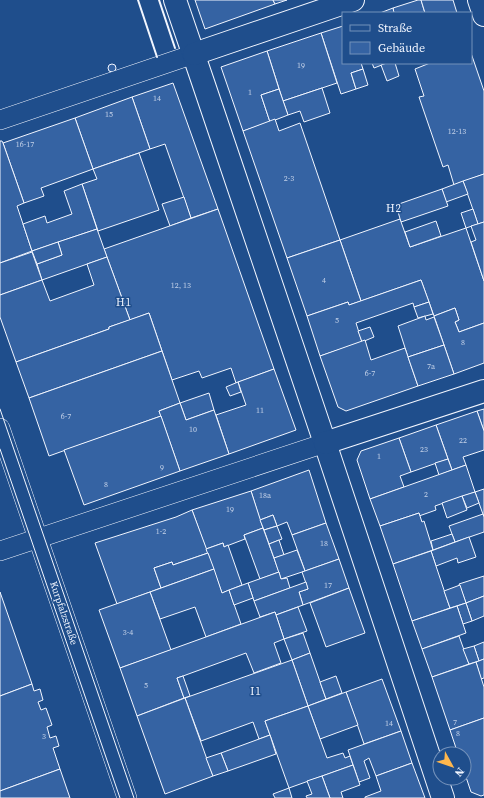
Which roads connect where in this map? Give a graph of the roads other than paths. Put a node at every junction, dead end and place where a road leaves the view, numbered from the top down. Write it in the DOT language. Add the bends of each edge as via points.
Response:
graph roads {
  1 [pos="175,0"];
  2 [pos="353,0"];
  3 [pos="479,0"];
  4 [pos="484,15"];
  5 [pos="194,54"];
  6 [pos="0,120"];
  7 [pos="484,391"];
  8 [pos="0,428"];
  9 [pos="325,444"];
  10 [pos="38,539"];
  11 [pos="0,551"];
  12 [pos="127,798"];
  13 [pos="443,798"];
  1 -- 5 [label="street"];
  2 -- 5 [label="street"];
  3 -- 4 [label="street"];
  5 -- 6 [label="street"];
  5 -- 9 [label="street"];
  7 -- 9 [label="street"];
  8 -- 10 [label="street, Kurpfalzstraße"];
  9 -- 10 [label="street"];
  9 -- 13 [label="street"];
  10 -- 11 [label="street"];
  10 -- 12 [label="street, Kurpfalzstraße"];
}
